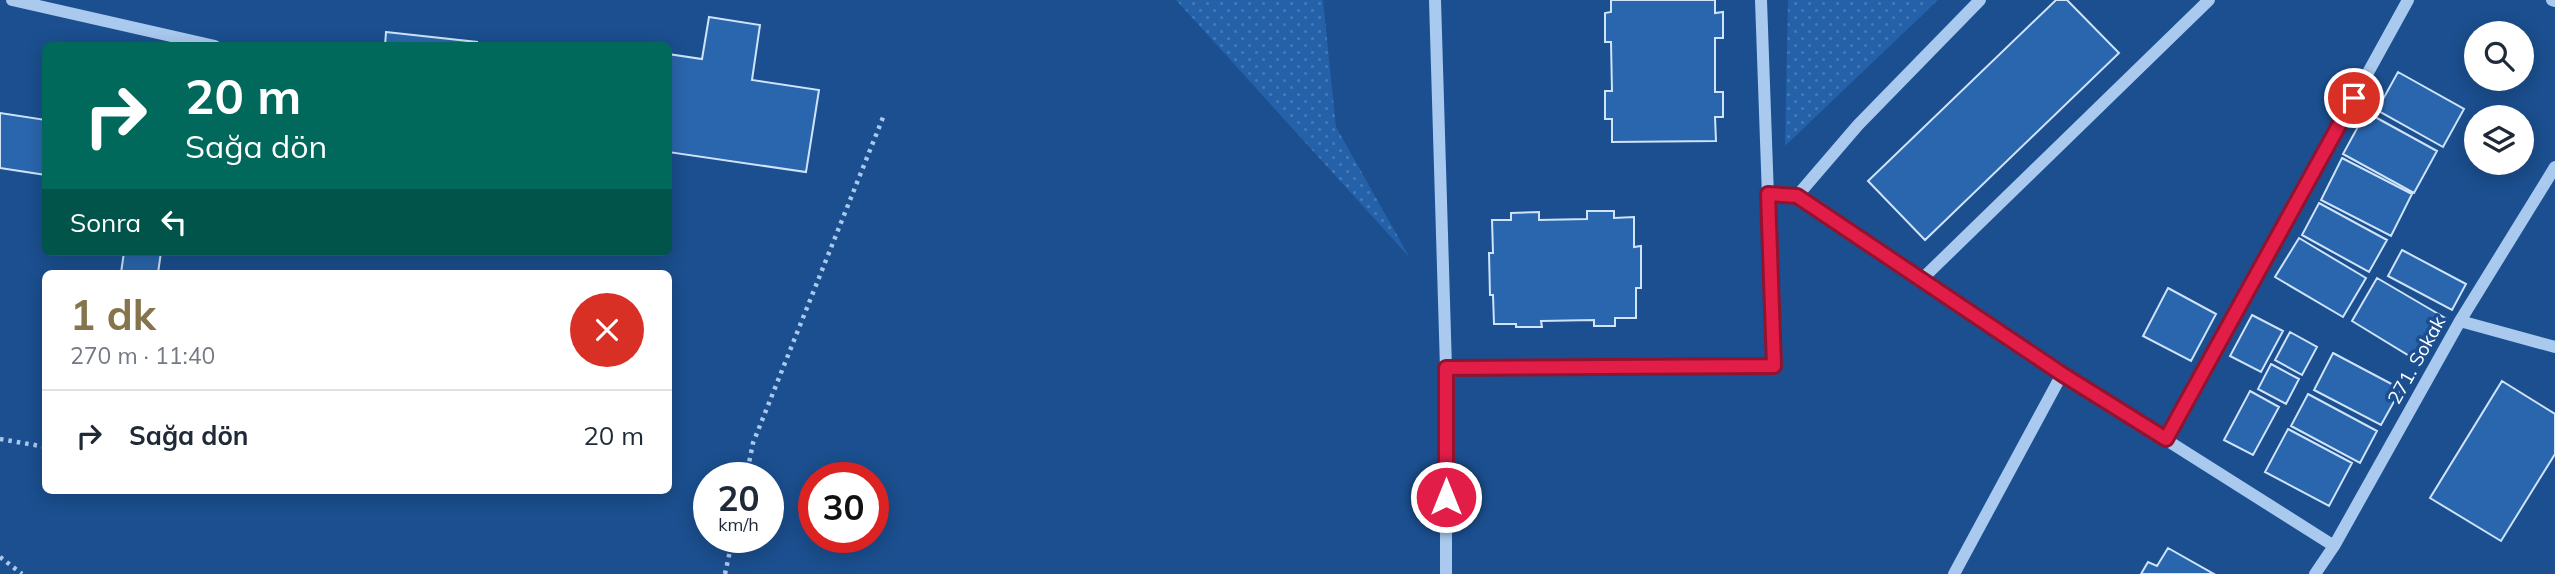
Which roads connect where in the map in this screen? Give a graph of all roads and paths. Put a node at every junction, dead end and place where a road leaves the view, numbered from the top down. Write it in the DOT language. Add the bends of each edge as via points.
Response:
graph roads {
  1 [pos="12,0"];
  2 [pos="1435,0"];
  3 [pos="1761,0"];
  4 [pos="1980,0"];
  5 [pos="2208,0"];
  6 [pos="2408,0"];
  7 [pos="197,42"];
  8 [pos="884,115"];
  9 [pos="2555,167"];
  10 [pos="1768,194"];
  11 [pos="1797,196"];
  12 [pos="1921,280"];
  13 [pos="2460,321"];
  14 [pos="2555,347"];
  15 [pos="1446,368"];
  16 [pos="2062,374"];
  17 [pos="0,439"];
  18 [pos="2166,439"];
  19 [pos="42,446"];
  20 [pos="749,462"];
  21 [pos="2334,546"];
  22 [pos="730,553"];
  23 [pos="0,557"];
  24 [pos="22,574"];
  25 [pos="725,574"];
  26 [pos="1446,574"];
  27 [pos="1954,574"];
  28 [pos="2315,574"];
  1 -- 7 [label="street"];
  2 -- 15 [label="street"];
  3 -- 10 [label="street"];
  4 -- 11 [label="street" via="1858,125"];
  5 -- 12 [label="street"];
  6 -- 18 [label="street"];
  8 -- 20 [label="path"];
  9 -- 13 [label="street, 271. Sokak"];
  10 -- 11 [label="street"];
  10 -- 15 [label="street" via="1774,366"];
  11 -- 12 [label="street"];
  12 -- 16 [label="street"];
  13 -- 14 [label="street"];
  13 -- 21 [label="street, 271. Sokak"];
  15 -- 26 [label="street"];
  16 -- 18 [label="street"];
  16 -- 27 [label="street"];
  17 -- 19 [label="path"];
  18 -- 21 [label="street"];
  21 -- 28 [label="street, 271. Sokak"];
  22 -- 25 [label="path"];
  23 -- 24 [label="path"];
}
